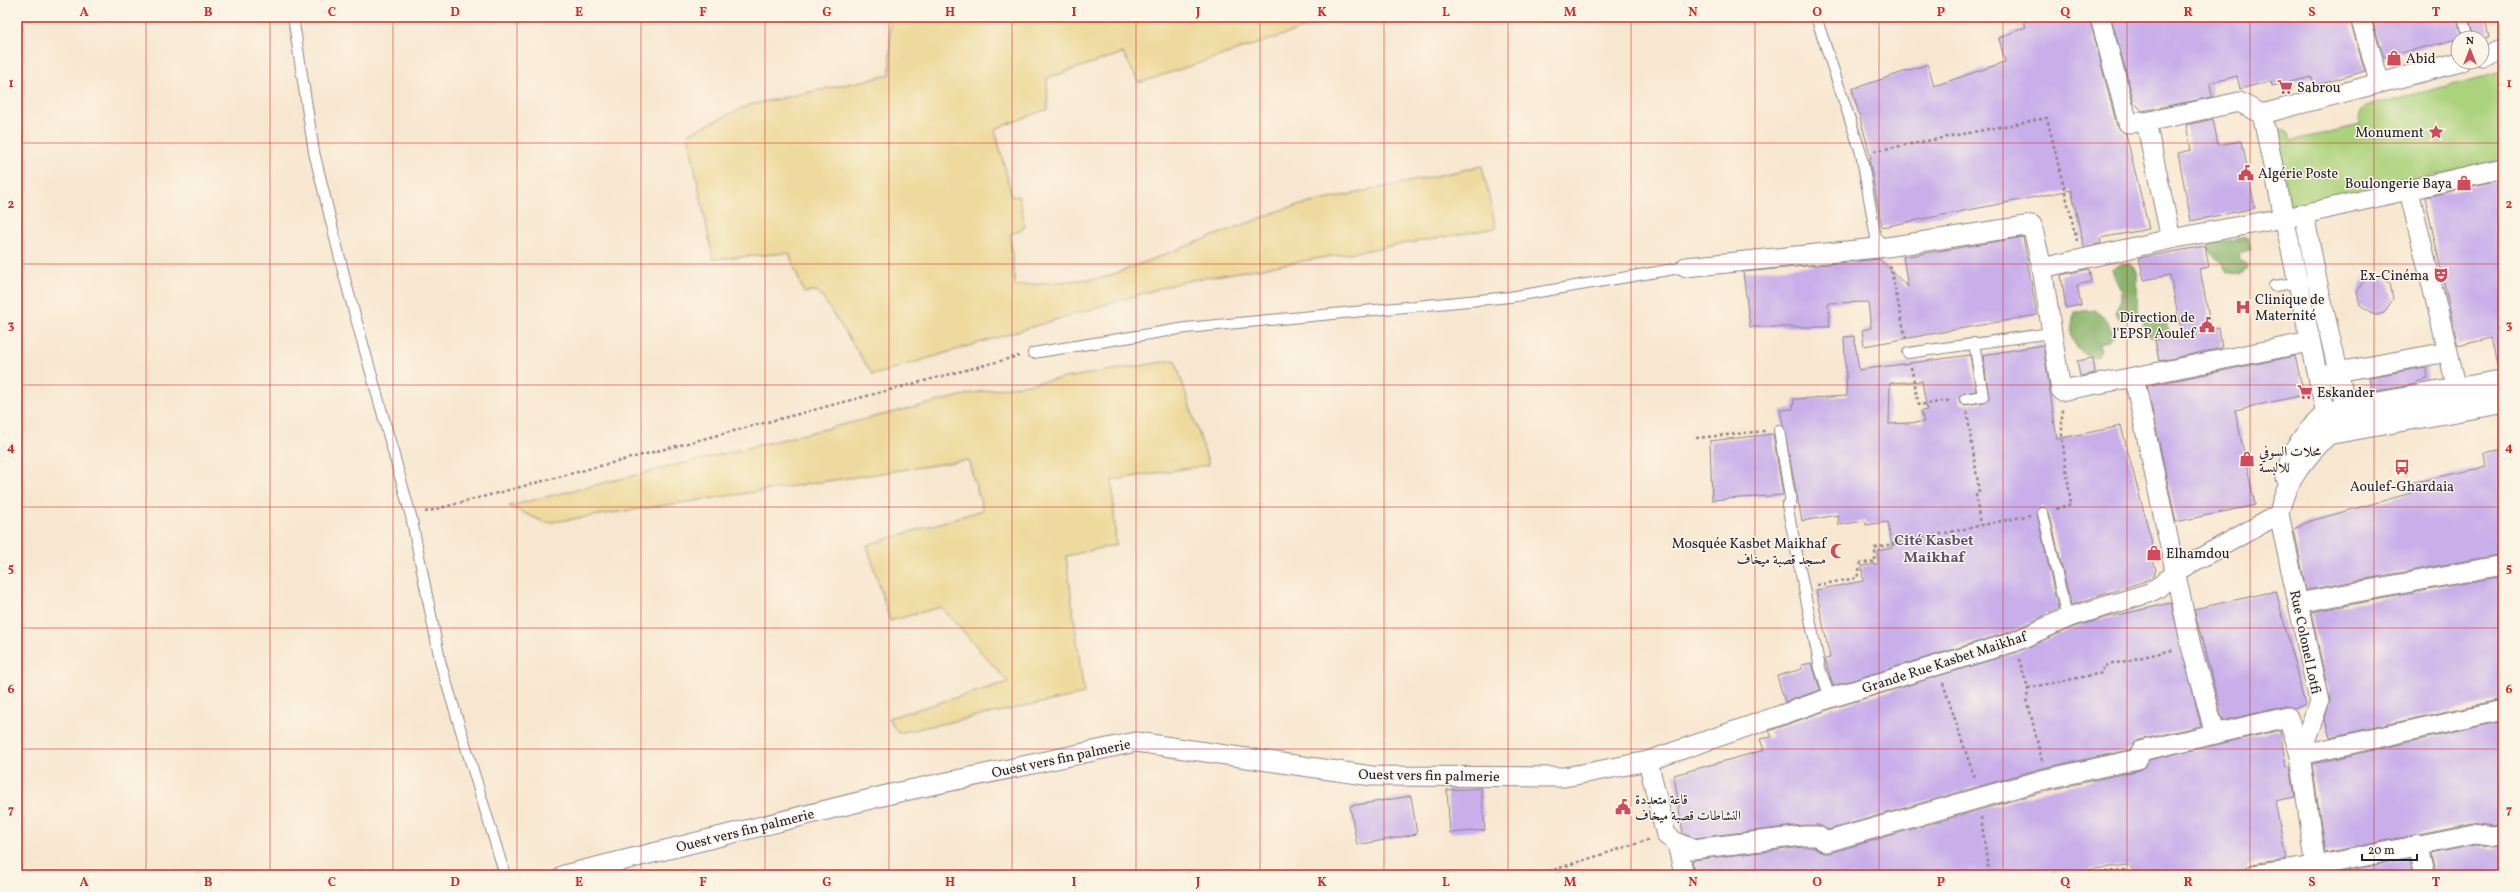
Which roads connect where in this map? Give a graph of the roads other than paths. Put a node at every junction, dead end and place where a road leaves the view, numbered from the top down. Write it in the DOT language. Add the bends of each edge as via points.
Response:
graph roads {
  1 [pos="293,17"];
  2 [pos="1816,17"];
  3 [pos="2100,17"];
  4 [pos="2360,17"];
  5 [pos="2463,17"];
  6 [pos="2467,30"];
  7 [pos="2503,50"];
  8 [pos="2490,54"];
  9 [pos="2450,65"];
  10 [pos="2380,83"];
  11 [pos="2262,114"];
  12 [pos="2146,122"];
  13 [pos="2503,168"];
  14 [pos="2409,191"];
  15 [pos="2304,214"];
  16 [pos="2283,218"];
  17 [pos="2171,239"];
  18 [pos="1886,246"];
  19 [pos="1686,267"];
  20 [pos="2042,268"];
  21 [pos="2317,280"];
  22 [pos="2298,283"];
  23 [pos="2274,286"];
  24 [pos="2052,333"];
  25 [pos="2310,342"];
  26 [pos="1974,343"];
  27 [pos="2448,352"];
  28 [pos="1034,353"];
  29 [pos="1908,353"];
  30 [pos="2337,372"];
  31 [pos="2317,376"];
  32 [pos="2134,377"];
  33 [pos="2503,381"];
  34 [pos="1965,399"];
  35 [pos="2459,399"];
  36 [pos="2503,402"];
  37 [pos="2349,418"];
  38 [pos="2328,423"];
  39 [pos="1779,430"];
  40 [pos="2280,508"];
  41 [pos="2043,512"];
  42 [pos="2503,565"];
  43 [pos="2176,572"];
  44 [pos="2298,603"];
  45 [pos="2067,618"];
  46 [pos="1830,698"];
  47 [pos="2503,710"];
  48 [pos="2215,734"];
  49 [pos="2300,755"];
  50 [pos="1648,761"];
  51 [pos="1592,772"];
  52 [pos="2503,835"];
  53 [pos="1672,839"];
  54 [pos="2417,844"];
  55 [pos="2317,870"];
  56 [pos="505,875"];
  57 [pos="564,875"];
  58 [pos="1684,875"];
  59 [pos="2254,875"];
  60 [pos="2424,875"];
  1 -- 56 [label="lane" via="314,152 348,291 411,516 442,665"];
  2 -- 18 [label="lane" via="1860,153 1876,238"];
  3 -- 12 [label="street" via="2128,123"];
  4 -- 10 [label="street"];
  5 -- 6 [label="lane"];
  7 -- 8 [label="street"];
  9 -- 10 [label="street"];
  10 -- 11 [label="street"];
  11 -- 12 [label="street" via="2239,102"];
  11 -- 16 [label="street"];
  12 -- 17 [label="street"];
  13 -- 14 [label="street"];
  14 -- 15 [label="street"];
  14 -- 27 [label="street"];
  15 -- 16 [label="street"];
  15 -- 21 [label="street"];
  16 -- 17 [label="street"];
  16 -- 22 [label="street"];
  17 -- 20 [label="street"];
  18 -- 19 [label="street"];
  18 -- 20 [label="street" via="2032,225"];
  19 -- 28 [label="lane" via="1510,297 1186,328"];
  20 -- 24 [label="street"];
  21 -- 22 [label="lane"];
  21 -- 30 [label="street"];
  22 -- 23 [label="lane"];
  22 -- 25 [label="street"];
  24 -- 26 [label="lane"];
  24 -- 32 [label="street" via="2062,391"];
  25 -- 31 [label="street"];
  25 -- 32 [label="street"];
  26 -- 29 [label="lane"];
  26 -- 34 [label="lane" via="1984,396"];
  27 -- 30 [label="street"];
  27 -- 35 [label="street"];
  30 -- 31 [label="street"];
  30 -- 37 [label="street"];
  31 -- 38 [label="street"];
  32 -- 43 [label="street"];
  33 -- 35 [label="street"];
  35 -- 36 [label="street"];
  35 -- 37 [label="street"];
  37 -- 38 [label="street"];
  38 -- 40 [label="street, Rue Colonel Lotfi" via="2298,440 2290,458"];
  39 -- 46 [label="lane" via="1791,503 1787,505 1820,668"];
  40 -- 43 [label="street, Grande Rue Kasbet Maikhaf"];
  40 -- 44 [label="street, Rue Colonel Lotfi"];
  41 -- 45 [label="lane"];
  42 -- 44 [label="street"];
  43 -- 45 [label="street, Grande Rue Kasbet Maikhaf" via="2149,593"];
  43 -- 48 [label="street" via="2191,646"];
  44 -- 49 [label="street, Rue Colonel Lotfi" via="2319,702"];
  45 -- 46 [label="street, Grande Rue Kasbet Maikhaf" via="2014,642"];
  46 -- 50 [label="street, Grande Rue Kasbet Maikhaf"];
  47 -- 49 [label="street"];
  48 -- 49 [label="street" via="2288,717"];
  48 -- 53 [label="street" via="2141,751 2138,759 2046,779 1826,842 1818,836 1803,836 1693,849"];
  49 -- 55 [label="street, Rue Colonel Lotfi"];
  50 -- 51 [label="street, Grande Rue Kasbet Maikhaf"];
  50 -- 53 [label="street"];
  51 -- 57 [label="street, Ouest vers fin palmerie" via="1564,777 1372,776 1136,742 895,793"];
  52 -- 54 [label="street" via="2475,834"];
  53 -- 58 [label="street"];
  54 -- 55 [label="street"];
  54 -- 60 [label="street"];
  55 -- 59 [label="street"];
}
